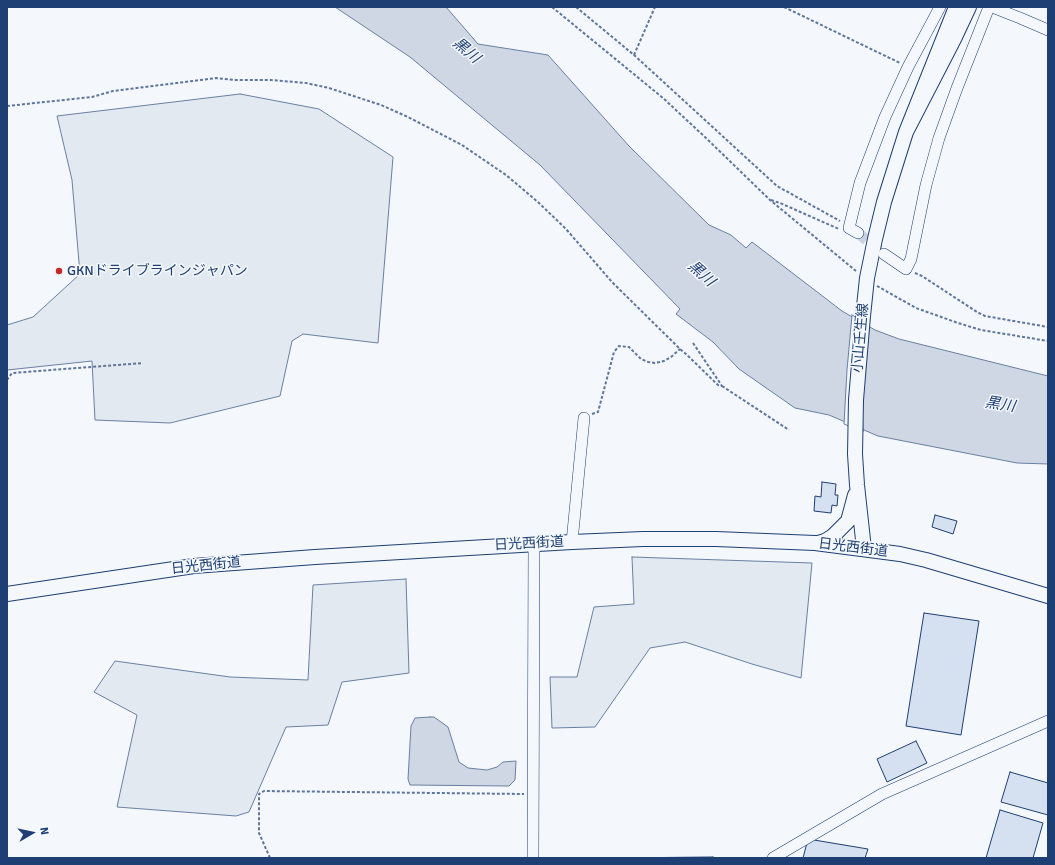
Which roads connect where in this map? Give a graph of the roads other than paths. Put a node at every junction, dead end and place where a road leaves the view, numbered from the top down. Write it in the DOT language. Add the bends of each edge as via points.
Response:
graph roads {
  1 [pos="940,7"];
  2 [pos="956,7"];
  3 [pos="969,7"];
  4 [pos="990,7"];
  5 [pos="1048,30"];
  6 [pos="906,132"];
  7 [pos="854,230"];
  8 [pos="884,254"];
  9 [pos="584,418"];
  10 [pos="857,485"];
  11 [pos="572,542"];
  12 [pos="815,543"];
  13 [pos="534,544"];
  14 [pos="864,549"];
  15 [pos="7,594"];
  16 [pos="1048,596"];
  17 [pos="1048,721"];
  18 [pos="533,858"];
  19 [pos="773,858"];
  1 -- 7 [label="street" via="908,67 885,118 860,183"];
  2 -- 6 [label="main road, 小山壬生線"];
  3 -- 6 [label="main road, 小山壬生線"];
  4 -- 5 [label="street"];
  4 -- 8 [label="street" via="939,138 926,185 911,259 906,269"];
  6 -- 10 [label="main road, 小山壬生線" via="884,202 867,281 857,379"];
  9 -- 11 [label="street"];
  10 -- 12 [label="main road" via="848,521 833,536"];
  10 -- 14 [label="main road, 小山壬生線"];
  11 -- 12 [label="main road, 日光西街道" via="716,539"];
  11 -- 13 [label="main road, 日光西街道"];
  12 -- 14 [label="main road, 日光西街道"];
  13 -- 15 [label="main road, 日光西街道" via="194,566"];
  13 -- 18 [label="street"];
  14 -- 16 [label="main road, 日光西街道" via="926,560"];
  17 -- 19 [label="street" via="882,794"];
}
